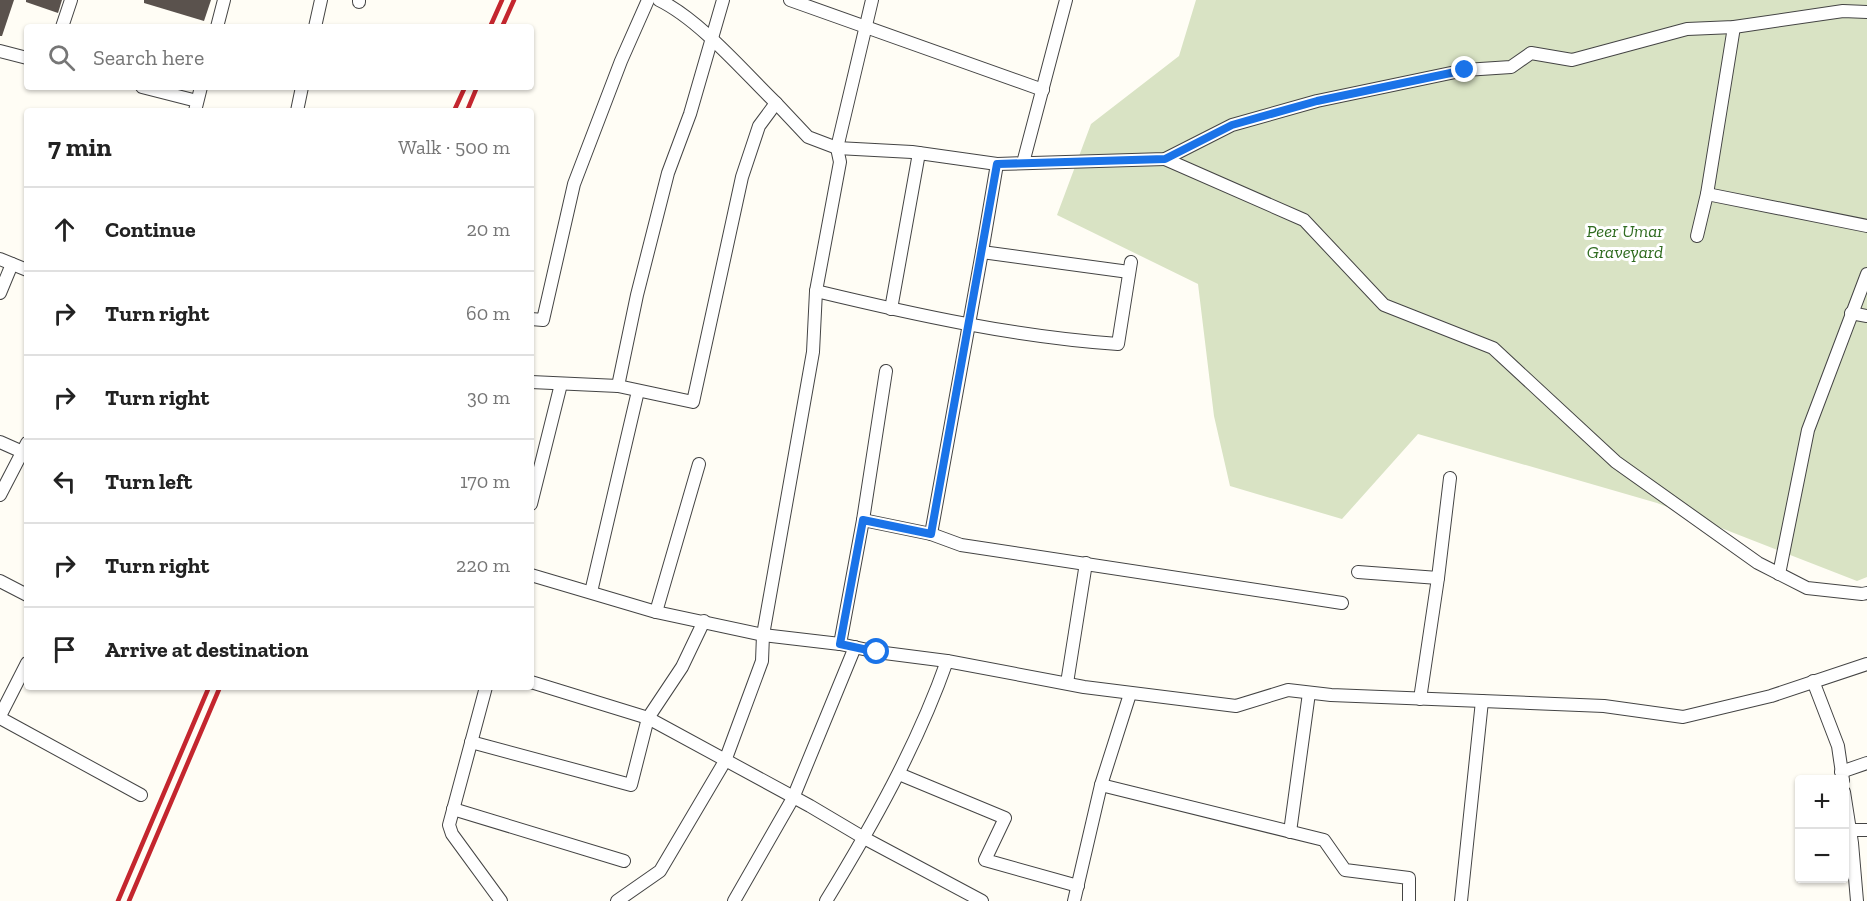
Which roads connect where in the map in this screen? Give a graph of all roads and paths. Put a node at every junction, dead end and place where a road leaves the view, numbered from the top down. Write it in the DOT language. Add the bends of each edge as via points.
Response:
graph roads {
  1 [pos="71,0"];
  2 [pos="224,0"];
  3 [pos="321,0"];
  4 [pos="648,0"];
  5 [pos="659,0"];
  6 [pos="723,0"];
  7 [pos="790,0"];
  8 [pos="873,0"];
  9 [pos="1066,0"];
  10 [pos="1867,12"];
  11 [pos="63,24"];
  12 [pos="218,24"];
  13 [pos="316,24"];
  14 [pos="866,27"];
  15 [pos="1734,27"];
  16 [pos="712,41"];
  17 [pos="0,51"];
  18 [pos="24,57"];
  19 [pos="151,90"];
  20 [pos="200,90"];
  21 [pos="301,90"];
  22 [pos="1043,90"];
  23 [pos="776,103"];
  24 [pos="196,106"];
  25 [pos="298,108"];
  26 [pos="837,148"];
  27 [pos="920,153"];
  28 [pos="1165,159"];
  29 [pos="997,164"];
  30 [pos="1023,164"];
  31 [pos="1707,194"];
  32 [pos="1867,226"];
  33 [pos="1697,236"];
  34 [pos="982,252"];
  35 [pos="0,259"];
  36 [pos="12,264"];
  37 [pos="24,269"];
  38 [pos="1867,274"];
  39 [pos="816,291"];
  40 [pos="0,293"];
  41 [pos="891,309"];
  42 [pos="1851,313"];
  43 [pos="1867,316"];
  44 [pos="534,319"];
  45 [pos="969,325"];
  46 [pos="886,371"];
  47 [pos="534,382"];
  48 [pos="561,384"];
  49 [pos="618,386"];
  50 [pos="638,390"];
  51 [pos="0,442"];
  52 [pos="24,449"];
  53 [pos="24,453"];
  54 [pos="699,464"];
  55 [pos="1450,478"];
  56 [pos="534,492"];
  57 [pos="0,495"];
  58 [pos="863,520"];
  59 [pos="931,534"];
  60 [pos="1086,563"];
  61 [pos="1358,572"];
  62 [pos="1779,574"];
  63 [pos="534,576"];
  64 [pos="1438,579"];
  65 [pos="0,581"];
  66 [pos="591,592"];
  67 [pos="24,593"];
  68 [pos="1867,593"];
  69 [pos="1342,603"];
  70 [pos="656,612"];
  71 [pos="704,621"];
  72 [pos="763,635"];
  73 [pos="840,644"];
  74 [pos="855,647"];
  75 [pos="947,661"];
  76 [pos="1867,664"];
  77 [pos="24,669"];
  78 [pos="1813,681"];
  79 [pos="534,683"];
  80 [pos="1067,683"];
  81 [pos="485,690"];
  82 [pos="1310,693"];
  83 [pos="1130,694"];
  84 [pos="1420,699"];
  85 [pos="1482,700"];
  86 [pos="0,717"];
  87 [pos="648,718"];
  88 [pos="471,742"];
  89 [pos="725,761"];
  90 [pos="1867,763"];
  91 [pos="899,774"];
  92 [pos="1842,775"];
  93 [pos="1844,775"];
  94 [pos="1101,784"];
  95 [pos="141,795"];
  96 [pos="793,798"];
  97 [pos="453,809"];
  98 [pos="1849,822"];
  99 [pos="1850,830"];
  100 [pos="1867,830"];
  101 [pos="1290,832"];
  102 [pos="864,838"];
  103 [pos="624,861"];
  104 [pos="1078,886"];
  105 [pos="501,901"];
  106 [pos="617,901"];
  107 [pos="734,901"];
  108 [pos="826,901"];
  109 [pos="982,901"];
  110 [pos="1074,901"];
  111 [pos="1409,901"];
  112 [pos="1461,901"];
  113 [pos="1857,901"];
  1 -- 11 [label="street"];
  2 -- 12 [label="street"];
  3 -- 13 [label="street"];
  4 -- 44 [label="street" via="574,184 543,320"];
  5 -- 16 [label="street"];
  6 -- 16 [label="street"];
  7 -- 14 [label="street"];
  8 -- 14 [label="street"];
  9 -- 22 [label="street"];
  10 -- 15 [label="street" via="1843,11"];
  14 -- 22 [label="street"];
  14 -- 26 [label="street"];
  15 -- 28 [label="street" via="1687,29 1572,60 1531,53 1511,67 1465,70 1317,101 1232,125"];
  15 -- 31 [label="street"];
  16 -- 23 [label="street"];
  16 -- 49 [label="street" via="668,173"];
  17 -- 18 [label="street"];
  19 -- 24 [label="street"];
  20 -- 24 [label="street"];
  21 -- 25 [label="street"];
  22 -- 30 [label="street"];
  23 -- 26 [label="street" via="808,137"];
  23 -- 50 [label="street" via="759,126 742,177 693,402"];
  26 -- 27 [label="street"];
  26 -- 39 [label="street" via="840,162"];
  27 -- 29 [label="street"];
  27 -- 41 [label="street"];
  28 -- 30 [label="street"];
  28 -- 62 [label="street" via="1304,220 1384,305 1493,348 1616,462"];
  29 -- 30 [label="street"];
  29 -- 34 [label="street"];
  31 -- 32 [label="street"];
  31 -- 33 [label="street"];
  34 -- 45 [label="street"];
  34 -- 45 [label="street" via="1130,267 1118,344"];
  35 -- 36 [label="street"];
  36 -- 37 [label="street"];
  36 -- 40 [label="street"];
  38 -- 42 [label="street"];
  39 -- 41 [label="street"];
  39 -- 72 [label="street" via="813,352"];
  41 -- 45 [label="street"];
  42 -- 43 [label="street"];
  42 -- 62 [label="street" via="1808,430"];
  45 -- 59 [label="street"];
  46 -- 58 [label="street"];
  47 -- 48 [label="street"];
  48 -- 49 [label="street"];
  48 -- 56 [label="street"];
  49 -- 50 [label="street"];
  50 -- 66 [label="street"];
  51 -- 52 [label="street"];
  53 -- 57 [label="street"];
  54 -- 70 [label="street"];
  55 -- 64 [label="street"];
  58 -- 59 [label="street"];
  58 -- 73 [label="street"];
  59 -- 60 [label="street" via="961,545"];
  60 -- 69 [label="street"];
  60 -- 80 [label="street"];
  61 -- 64 [label="street"];
  62 -- 68 [label="street" via="1807,588"];
  63 -- 66 [label="street"];
  64 -- 84 [label="street"];
  65 -- 67 [label="street"];
  66 -- 70 [label="street"];
  70 -- 71 [label="street"];
  71 -- 72 [label="street"];
  71 -- 87 [label="street" via="682,667"];
  72 -- 73 [label="street"];
  72 -- 89 [label="street" via="762,661"];
  73 -- 74 [label="street"];
  74 -- 75 [label="street"];
  74 -- 96 [label="street"];
  75 -- 80 [label="street"];
  75 -- 91 [label="street"];
  76 -- 78 [label="street"];
  77 -- 86 [label="street"];
  78 -- 85 [label="street" via="1771,696 1683,717 1604,706"];
  78 -- 92 [label="street" via="1838,746"];
  79 -- 87 [label="street"];
  80 -- 83 [label="street"];
  81 -- 88 [label="street"];
  82 -- 83 [label="street" via="1287,690 1236,706"];
  82 -- 84 [label="street"];
  82 -- 101 [label="street"];
  83 -- 94 [label="street"];
  84 -- 85 [label="street"];
  85 -- 112 [label="street"];
  86 -- 95 [label="street"];
  87 -- 88 [label="street" via="631,784"];
  87 -- 89 [label="street"];
  88 -- 97 [label="street"];
  89 -- 96 [label="street"];
  89 -- 106 [label="street" via="660,871"];
  90 -- 93 [label="street"];
  91 -- 102 [label="street"];
  91 -- 104 [label="street" via="1005,818 985,860"];
  94 -- 101 [label="street"];
  94 -- 104 [label="street"];
  96 -- 102 [label="street"];
  96 -- 107 [label="street"];
  97 -- 103 [label="street"];
  97 -- 105 [label="street" via="449,825 452,834"];
  98 -- 99 [label="street"];
  99 -- 100 [label="street"];
  99 -- 113 [label="street"];
  101 -- 111 [label="street" via="1324,840 1345,870 1409,878"];
  102 -- 108 [label="street"];
  102 -- 109 [label="street"];
  104 -- 110 [label="street"];
}
